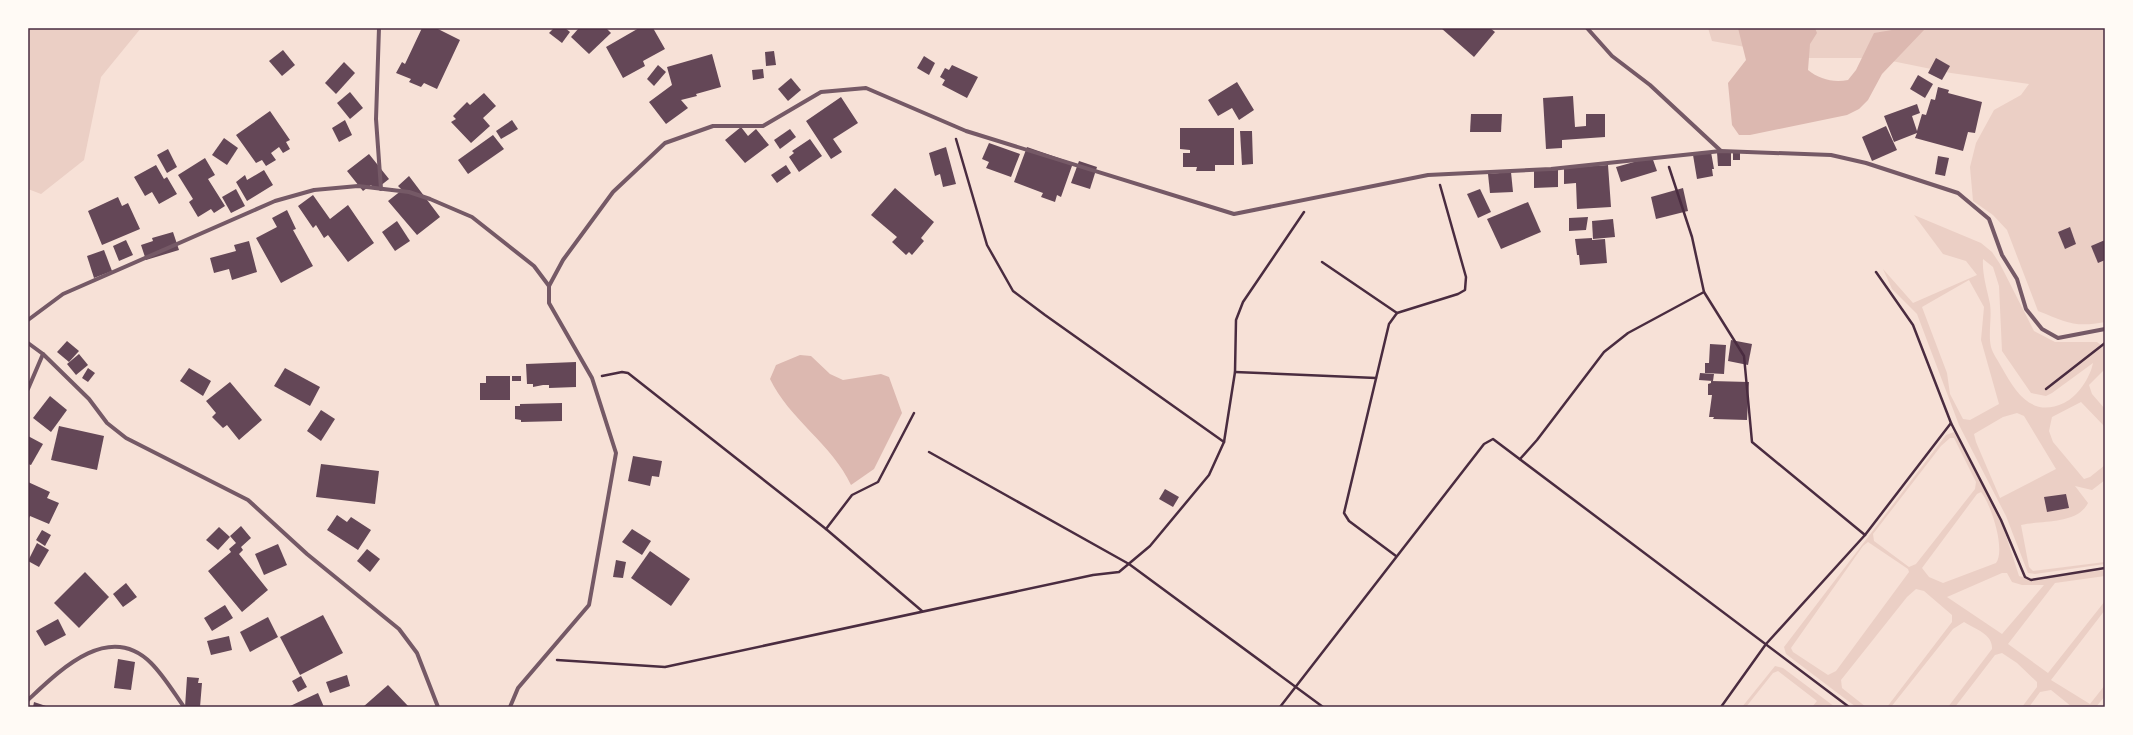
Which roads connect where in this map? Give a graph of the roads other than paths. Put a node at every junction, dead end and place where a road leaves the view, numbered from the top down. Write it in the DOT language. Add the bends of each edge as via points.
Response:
graph roads {
  1 [pos="379,28"];
  2 [pos="1587,28"];
  3 [pos="1721,151"];
  4 [pos="381,189"];
  5 [pos="549,286"];
  6 [pos="28,320"];
  7 [pos="2105,329"];
  8 [pos="28,343"];
  9 [pos="43,354"];
  10 [pos="28,389"];
  11 [pos="28,700"];
  12 [pos="184,707"];
  13 [pos="438,707"];
  14 [pos="510,707"];
  1 -- 4 [label="street" via="376,119"];
  2 -- 3 [label="street" via="1612,56 1650,85"];
  3 -- 5 [label="street" via="1551,169 1437,175 1234,214 952,125 866,88 821,92 763,126 713,126 665,144 613,192 563,260"];
  3 -- 7 [label="street" via="1831,155 1866,163 1958,193 1989,219 2002,255 2017,279 2026,309 2042,330 2058,338"];
  4 -- 5 [label="street" via="409,192 472,217 534,266"];
  4 -- 6 [label="street" via="358,186 314,190 274,201 63,294"];
  5 -- 14 [label="street" via="549,303 592,378 616,453 588,606 518,688"];
  8 -- 9 [label="street"];
  9 -- 10 [label="street"];
  9 -- 13 [label="street" via="89,399 107,423 126,438 248,500 307,554 399,629 417,653"];
  11 -- 12 [label="street" via="71,663 104,646 130,648 151,663"];
}
